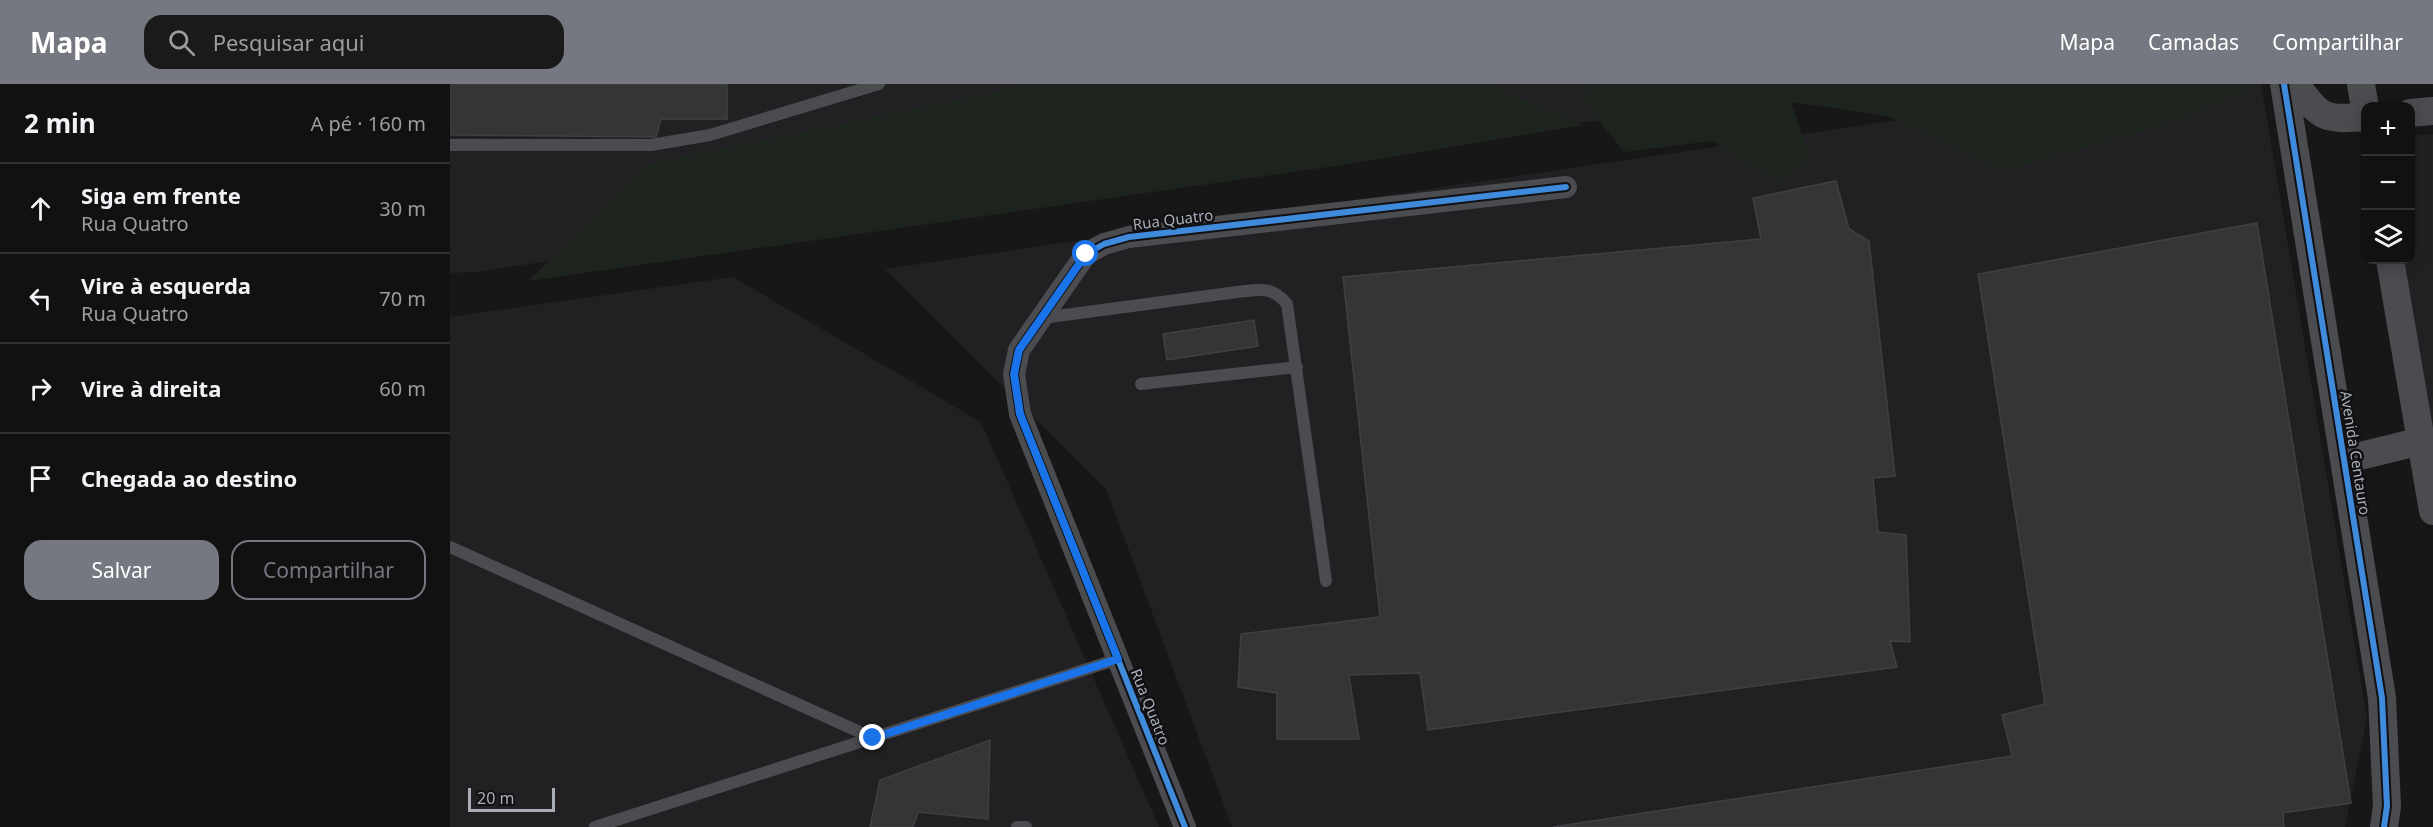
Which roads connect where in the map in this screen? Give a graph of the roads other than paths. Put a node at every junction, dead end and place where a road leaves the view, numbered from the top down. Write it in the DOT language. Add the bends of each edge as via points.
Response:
graph roads {
  1 [pos="879,84"];
  2 [pos="2284,84"];
  3 [pos="2295,84"];
  4 [pos="2361,84"];
  5 [pos="2364,102"];
  6 [pos="2433,111"];
  7 [pos="2415,113"];
  8 [pos="2361,115"];
  9 [pos="450,145"];
  10 [pos="1566,187"];
  11 [pos="2391,264"];
  12 [pos="1042,318"];
  13 [pos="1297,368"];
  14 [pos="1141,384"];
  15 [pos="2421,441"];
  16 [pos="2344,460"];
  17 [pos="2433,511"];
  18 [pos="450,547"];
  19 [pos="1326,581"];
  20 [pos="1118,659"];
  21 [pos="873,738"];
  22 [pos="595,827"];
  23 [pos="1017,827"];
  24 [pos="1026,827"];
  25 [pos="1185,827"];
  26 [pos="2384,827"];
  1 -- 9 [label="lane" via="710,135 651,146"];
  2 -- 16 [label="street, Avenida Centauro"];
  3 -- 8 [label="street" via="2328,118"];
  4 -- 5 [label="street"];
  6 -- 7 [label="street"];
  10 -- 12 [label="street, Rua Quatro" via="1129,237 1086,254"];
  11 -- 15 [label="street"];
  12 -- 13 [label="lane" via="1269,290 1287,304"];
  12 -- 20 [label="street, Rua Quatro" via="1019,350 1014,374 1020,414"];
  13 -- 14 [label="lane"];
  13 -- 19 [label="lane"];
  15 -- 16 [label="street"];
  15 -- 17 [label="street"];
  16 -- 26 [label="street, Avenida Centauro" via="2382,698 2387,806"];
  18 -- 21 [label="lane"];
  20 -- 21 [label="lane"];
  20 -- 25 [label="street, Rua Quatro"];
  21 -- 22 [label="lane"];
  23 -- 24 [label="lane"];
}
